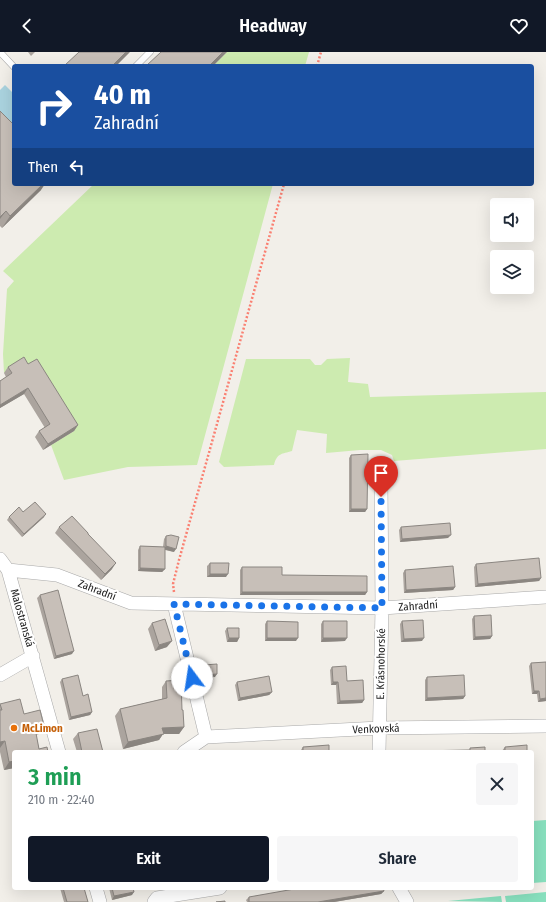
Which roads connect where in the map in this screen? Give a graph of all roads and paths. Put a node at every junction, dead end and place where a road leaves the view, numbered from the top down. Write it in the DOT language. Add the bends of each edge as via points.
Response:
graph roads {
  1 [pos="0,52"];
  2 [pos="150,52"];
  3 [pos="321,52"];
  4 [pos="138,64"];
  5 [pos="318,64"];
  6 [pos="12,65"];
  7 [pos="283,186"];
  8 [pos="381,481"];
  9 [pos="0,559"];
  10 [pos="8,570"];
  11 [pos="546,597"];
  12 [pos="174,604"];
  13 [pos="382,608"];
  14 [pos="33,656"];
  15 [pos="0,675"];
  16 [pos="546,726"];
  17 [pos="379,728"];
  18 [pos="206,737"];
  19 [pos="58,750"];
  20 [pos="187,750"];
  21 [pos="379,750"];
  22 [pos="97,890"];
  23 [pos="204,890"];
  24 [pos="400,890"];
  25 [pos="156,896"];
  26 [pos="100,902"];
  27 [pos="407,902"];
  1 -- 6 [label="lane"];
  2 -- 4 [label="lane"];
  3 -- 5 [label="path"];
  7 -- 12 [label="path" via="179,560 173,584"];
  8 -- 13 [label="street, E. Krásnohorské"];
  9 -- 10 [label="street, Malostranská"];
  10 -- 12 [label="street, Zahradní" via="57,575 132,603"];
  10 -- 14 [label="street, Malostranská"];
  11 -- 13 [label="street, Zahradní"];
  12 -- 13 [label="street, Zahradní"];
  12 -- 18 [label="street"];
  13 -- 17 [label="street, E. Krásnohorské"];
  14 -- 15 [label="street, Malostranská"];
  14 -- 19 [label="street, Malostranská"];
  16 -- 17 [label="street, Venkovská"];
  17 -- 18 [label="street, Venkovská"];
  17 -- 21 [label="street, E. Krásnohorské"];
  18 -- 20 [label="street"];
  22 -- 26 [label="street"];
  23 -- 25 [label="street"];
  24 -- 27 [label="street"];
}
